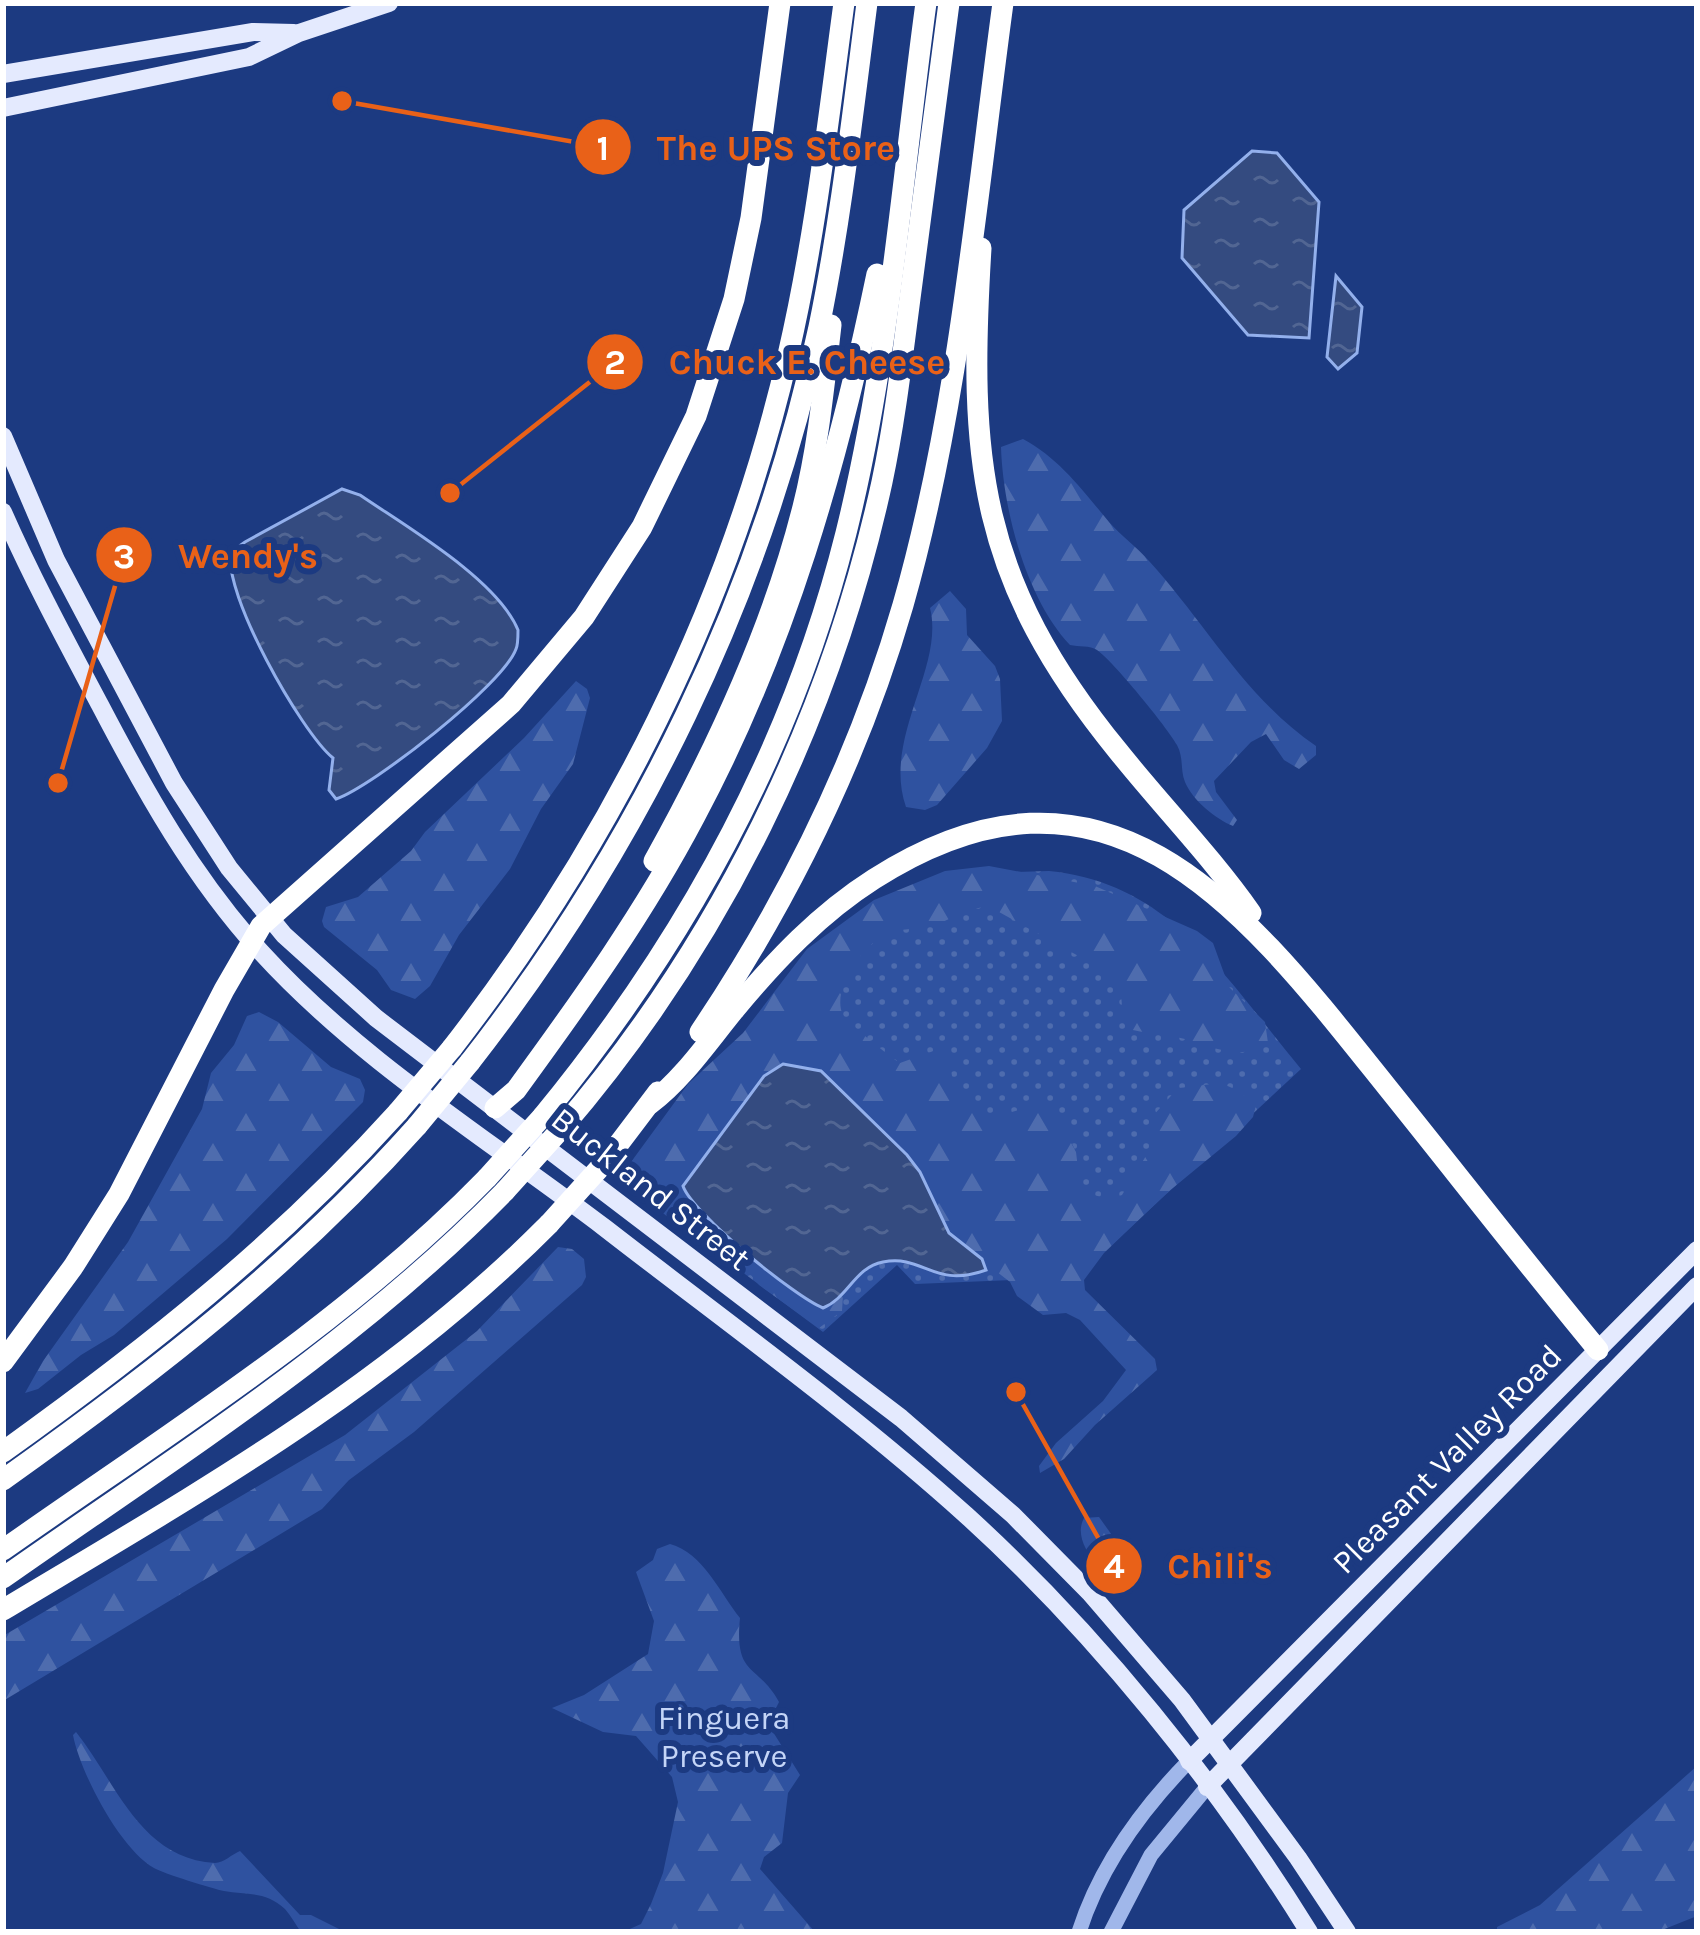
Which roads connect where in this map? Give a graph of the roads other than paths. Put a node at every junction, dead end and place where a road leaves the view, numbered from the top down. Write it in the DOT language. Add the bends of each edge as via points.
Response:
graph roads {
  1 [pos="388,3"];
  2 [pos="780,3"];
  3 [pos="844,3"];
  4 [pos="867,3"];
  5 [pos="926,3"];
  6 [pos="949,3"];
  7 [pos="1003,3"];
  8 [pos="299,33"];
  9 [pos="3,74"];
  10 [pos="991,93"];
  11 [pos="3,108"];
  12 [pos="910,124"];
  13 [pos="841,195"];
  14 [pos="3,436"];
  15 [pos="3,512"];
  16 [pos="268,917"];
  17 [pos="251,940"];
  18 [pos="1281,958"];
  19 [pos="461,1055"];
  20 [pos="650,1104"];
  21 [pos="495,1108"];
  22 [pos="552,1122"];
  23 [pos="477,1133"];
  24 [pos="496,1185"];
  25 [pos="1697,1250"];
  26 [pos="1697,1286"];
  27 [pos="1598,1350"];
  28 [pos="3,1362"];
  29 [pos="1615,1369"];
  30 [pos="3,1452"];
  31 [pos="3,1480"];
  32 [pos="1031,1533"];
  33 [pos="1401,1548"];
  34 [pos="3,1550"];
  35 [pos="1009,1556"];
  36 [pos="1413,1575"];
  37 [pos="3,1578"];
  38 [pos="3,1610"];
  39 [pos="1211,1738"];
  40 [pos="1189,1761"];
  41 [pos="1230,1764"];
  42 [pos="1207,1787"];
  43 [pos="1079,1932"];
  44 [pos="1111,1932"];
  45 [pos="1309,1932"];
  46 [pos="1346,1932"];
  1 -- 8 [label="main road"];
  2 -- 16 [label="highway" via="734,298 696,416 642,527 584,617 520,694"];
  3 -- 19 [label="highway" via="799,308 721,574 609,813"];
  4 -- 13 [label="highway"];
  5 -- 12 [label="highway"];
  6 -- 22 [label="highway" via="894,418 840,634 783,781 716,912 640,1029"];
  7 -- 10 [label="highway"];
  8 -- 9 [label="main road" via="253,32"];
  8 -- 11 [label="main road" via="249,57"];
  10 -- 18 [label="highway" via="976,391 983,478 1006,566 1077,698"];
  10 -- 20 [label="highway" via="937,465 883,668 791,880"];
  12 -- 21 [label="highway" via="832,466 756,688 639,914 519,1087"];
  12 -- 22 [label="highway" via="861,466 793,696 694,904"];
  13 -- 19 [label="highway" via="799,408 714,653 598,877 543,964"];
  13 -- 21 [label="highway" via="842,242 810,475 761,633 650,868"];
  14 -- 16 [label="main road, Buckland Street" via="56,560 163,763"];
  15 -- 17 [label="main road, Buckland Street" via="154,806"];
  16 -- 17 [label="highway"];
  16 -- 21 [label="main road, Buckland Street" via="345,992"];
  17 -- 23 [label="main road, Buckland Street" via="341,1030"];
  17 -- 28 [label="highway" via="119,1194"];
  18 -- 20 [label="highway" via="1202,883 1149,848 1062,825 971,834 892,868 816,922"];
  18 -- 27 [label="highway"];
  19 -- 30 [label="highway, bridge" via="244,1267"];
  19 -- 31 [label="highway, bridge" via="417,1126 242,1300"];
  20 -- 38 [label="highway, bridge" via="549,1224 460,1308 257,1458"];
  21 -- 23 [label="main road"];
  21 -- 32 [label="main road, Buckland Street" via="901,1418"];
  22 -- 24 [label="highway, bridge"];
  23 -- 35 [label="main road, Buckland Street" via="896,1455"];
  24 -- 34 [label="highway" via="332,1316"];
  24 -- 37 [label="highway" via="425,1268 343,1336"];
  25 -- 27 [label="main road, Pleasant Valley Road"];
  26 -- 29 [label="main road, Pleasant Valley Road"];
  27 -- 29 [label="main road"];
  27 -- 33 [label="main road, Pleasant Valley Road"];
  29 -- 36 [label="main road, Pleasant Valley Road"];
  32 -- 35 [label="main road"];
  32 -- 39 [label="main road, Buckland Street"];
  33 -- 36 [label="main road"];
  33 -- 39 [label="main road, Pleasant Valley Road"];
  35 -- 40 [label="main road, Buckland Street"];
  36 -- 41 [label="main road, Pleasant Valley Road"];
  39 -- 40 [label="main road, Pleasant Valley Road"];
  39 -- 41 [label="main road, Buckland Street"];
  40 -- 42 [label="main road, Buckland Street"];
  40 -- 43 [label="street" via="1120,1846"];
  41 -- 42 [label="main road, Pleasant Valley Road"];
  41 -- 46 [label="main road, Buckland Street"];
  42 -- 44 [label="street" via="1151,1855"];
  42 -- 45 [label="main road, Buckland Street"];
}
